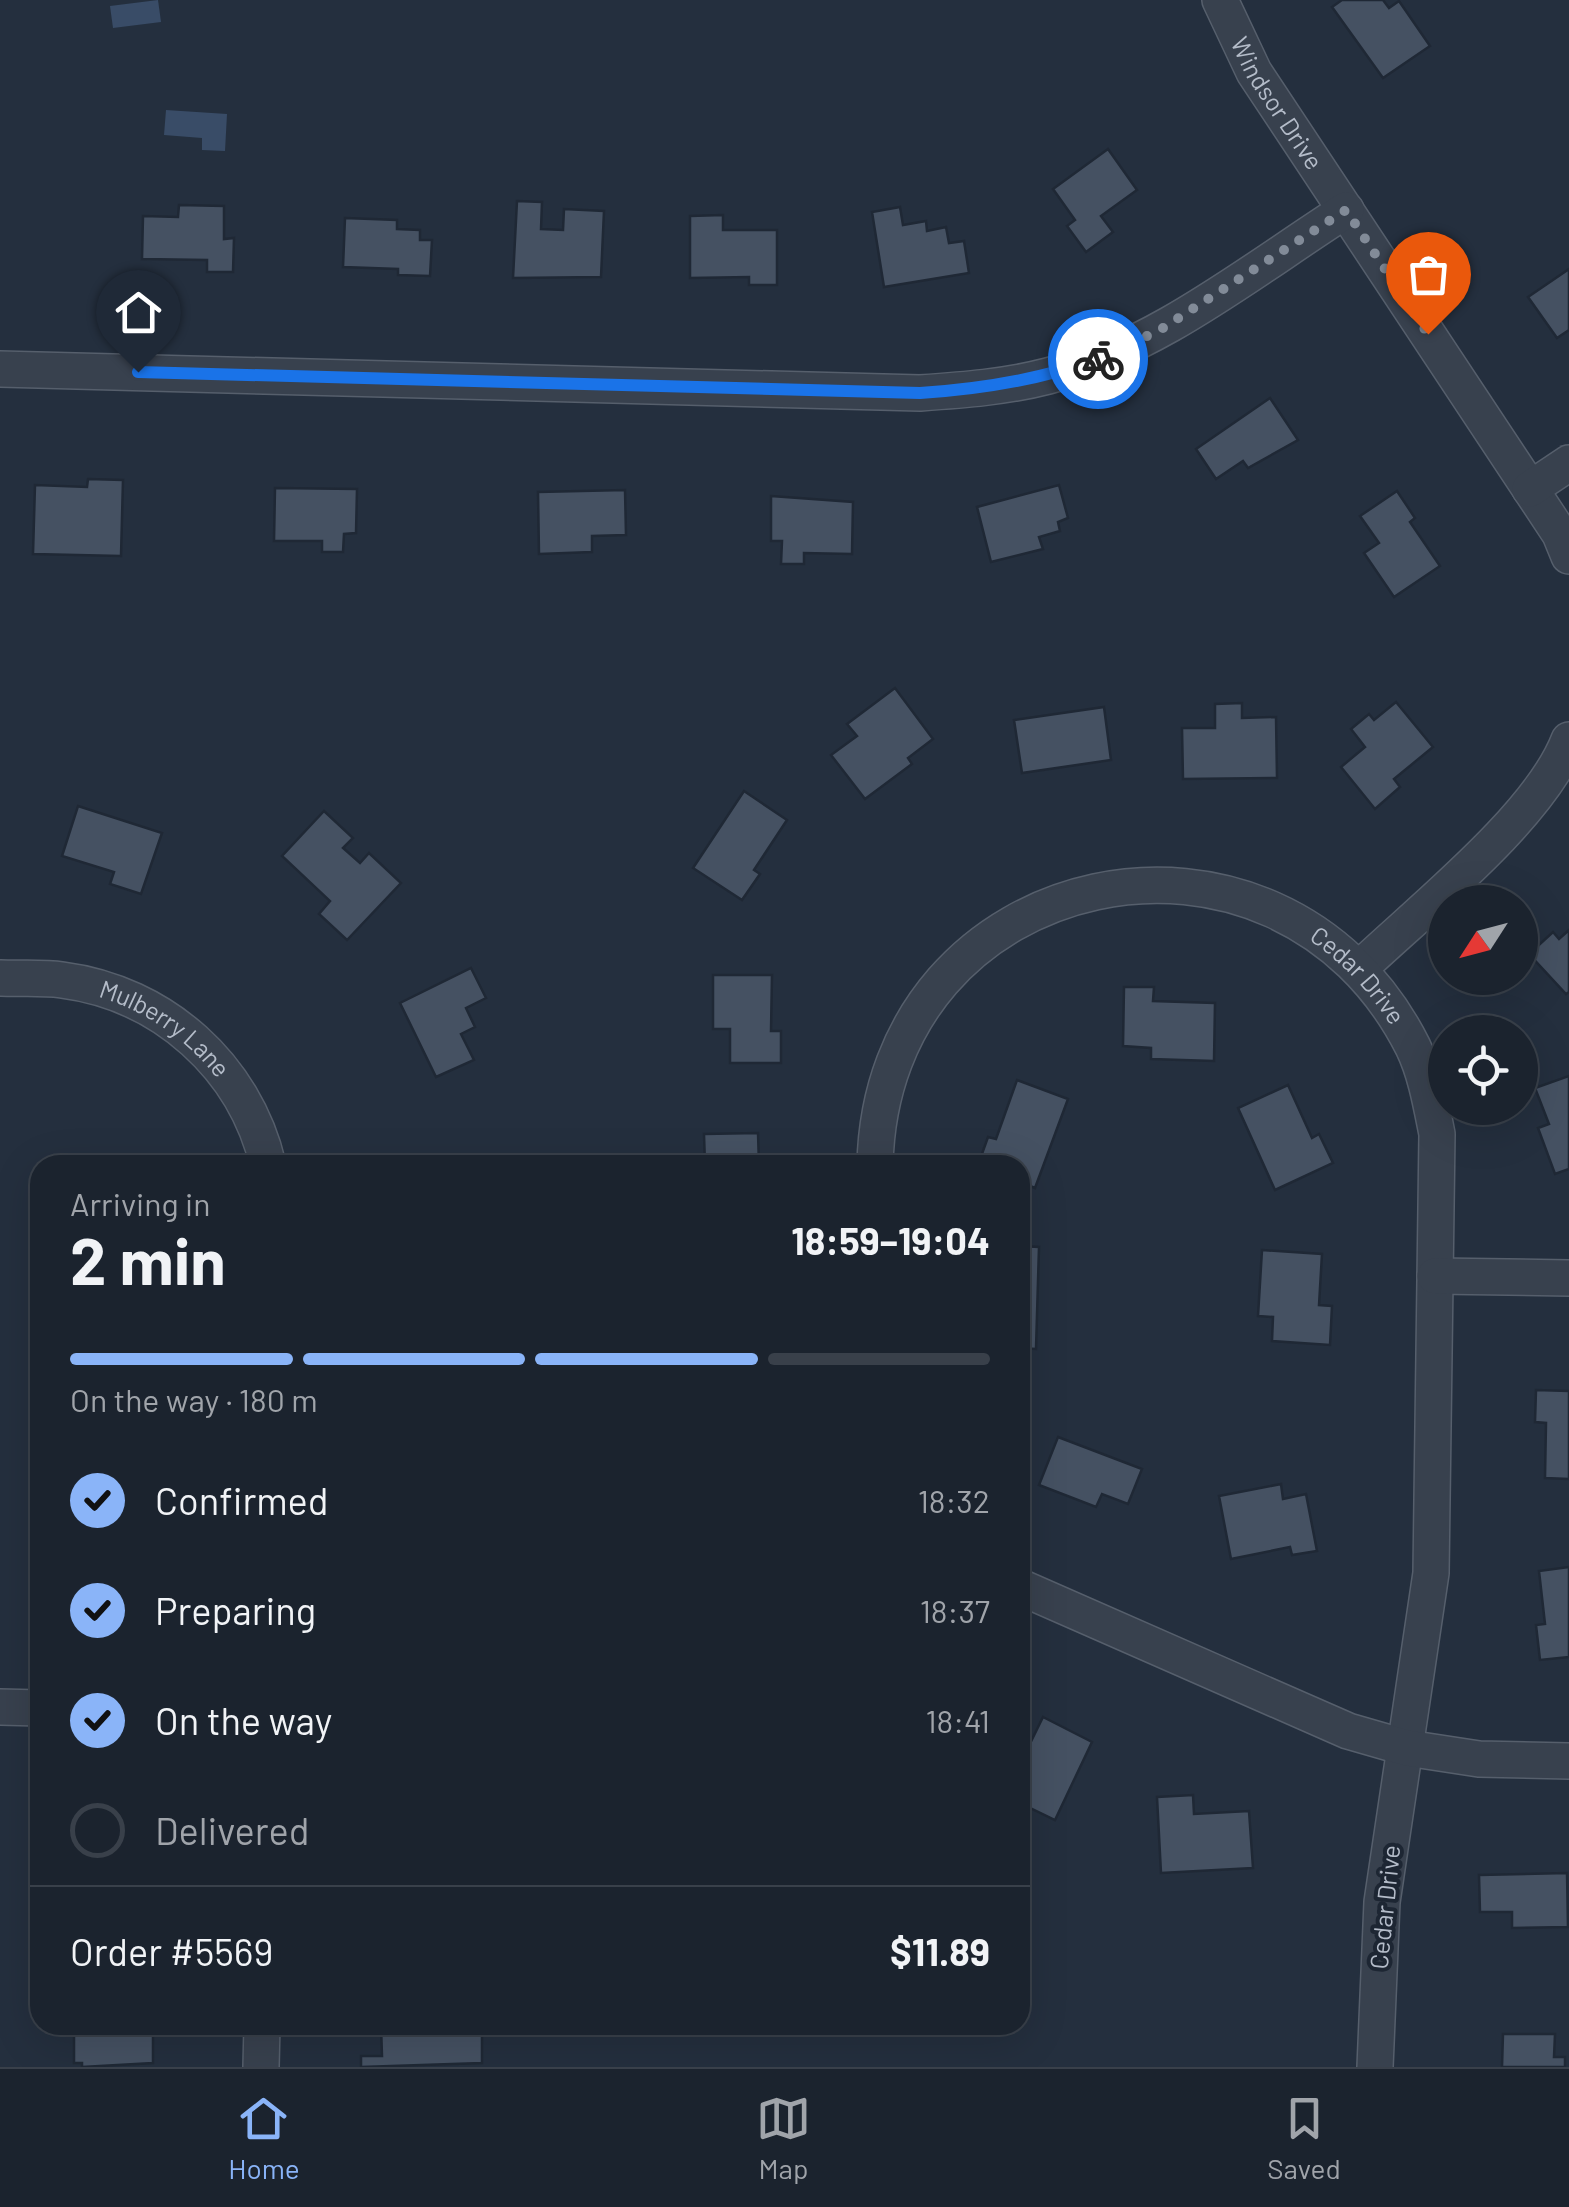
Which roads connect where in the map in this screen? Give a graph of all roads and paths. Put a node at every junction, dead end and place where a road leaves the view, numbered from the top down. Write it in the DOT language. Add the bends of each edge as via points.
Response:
graph roads {
  1 [pos="1220,0"];
  2 [pos="1346,210"];
  3 [pos="0,369"];
  4 [pos="1569,463"];
  5 [pos="1530,489"];
  6 [pos="1569,556"];
  7 [pos="1569,740"];
  8 [pos="1359,969"];
  9 [pos="0,978"];
  10 [pos="265,1155"];
  11 [pos="876,1155"];
  12 [pos="1435,1276"];
  13 [pos="1569,1278"];
  14 [pos="1030,1591"];
  15 [pos="0,1707"];
  16 [pos="30,1708"];
  17 [pos="1406,1748"];
  18 [pos="1569,1761"];
  19 [pos="262,2035"];
  20 [pos="261,2067"];
  21 [pos="1375,2067"];
  1 -- 2 [label="street, Windsor Drive" via="1254,72"];
  2 -- 3 [label="street" via="1160,330 1049,376 985,389 920,393"];
  2 -- 5 [label="street, Windsor Drive"];
  4 -- 5 [label="street"];
  5 -- 6 [label="street, Windsor Drive"];
  7 -- 8 [label="street" via="1521,815"];
  8 -- 11 [label="street, Cedar Drive" via="1287,915 1194,886 1135,884 1058,900 989,937 922,1006 883,1093"];
  8 -- 12 [label="street, Cedar Drive" via="1389,1006 1426,1082 1436,1134"];
  9 -- 10 [label="street, Mulberry Lane" via="110,990 156,1011 220,1065 248,1106"];
  12 -- 13 [label="street"];
  12 -- 17 [label="street, Cedar Drive" via="1430,1573"];
  14 -- 17 [label="street" via="1348,1731"];
  15 -- 16 [label="street"];
  17 -- 18 [label="street"];
  17 -- 21 [label="street, Cedar Drive" via="1379,1938"];
  19 -- 20 [label="street"];
}
